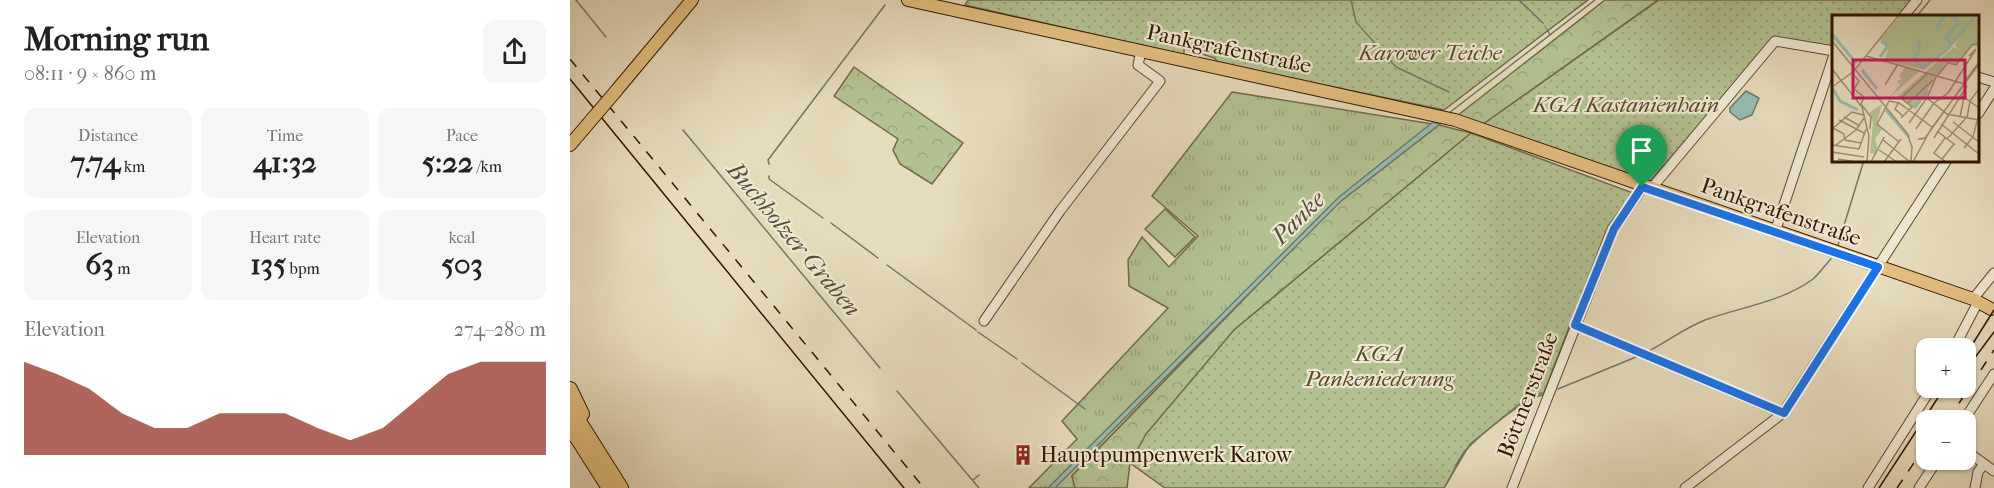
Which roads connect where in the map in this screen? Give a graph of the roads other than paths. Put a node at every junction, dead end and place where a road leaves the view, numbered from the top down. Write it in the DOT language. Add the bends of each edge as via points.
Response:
graph roads {
  1 [pos="692,0"];
  2 [pos="908,0"];
  3 [pos="1917,0"];
  4 [pos="1905,15"];
  5 [pos="1141,51"];
  6 [pos="1832,53"];
  7 [pos="1832,56"];
  8 [pos="1979,78"];
  9 [pos="1994,82"];
  10 [pos="1994,89"];
  11 [pos="1979,111"];
  12 [pos="570,145"];
  13 [pos="1946,162"];
  14 [pos="1646,188"];
  15 [pos="1775,232"];
  16 [pos="1878,267"];
  17 [pos="1994,273"];
  18 [pos="1976,300"];
  19 [pos="1991,309"];
  20 [pos="984,321"];
  21 [pos="1575,325"];
  22 [pos="1959,338"];
  23 [pos="1994,374"];
  24 [pos="570,389"];
  25 [pos="1925,398"];
  26 [pos="570,407"];
  27 [pos="1971,410"];
  28 [pos="1784,413"];
  29 [pos="570,428"];
  30 [pos="588,433"];
  31 [pos="1976,458"];
  32 [pos="1984,464"];
  33 [pos="1931,470"];
  34 [pos="1994,471"];
  35 [pos="1516,487"];
  36 [pos="609,488"];
  37 [pos="621,488"];
  38 [pos="1685,488"];
  39 [pos="1868,488"];
  40 [pos="1919,488"];
  41 [pos="1975,488"];
  1 -- 12 [label="main road, bridge"];
  2 -- 5 [label="main road, Pankgrafenstraße"];
  3 -- 4 [label="street"];
  5 -- 14 [label="main road, Pankgrafenstraße" via="1455,120"];
  5 -- 20 [label="street" via="1138,65 1160,81 1060,211"];
  6 -- 14 [label="street, Böttnerstraße" via="1775,41"];
  7 -- 15 [label="street"];
  8 -- 9 [label="street"];
  10 -- 11 [label="street"];
  13 -- 16 [label="street"];
  14 -- 15 [label="main road, Pankgrafenstraße"];
  14 -- 21 [label="street, Böttnerstraße" via="1614,229"];
  15 -- 16 [label="main road, Pankgrafenstraße"];
  16 -- 18 [label="main road, Pankgrafenstraße"];
  16 -- 28 [label="street"];
  17 -- 18 [label="street"];
  18 -- 19 [label="main road, Pankgrafenstraße"];
  18 -- 22 [label="street"];
  21 -- 28 [label="street"];
  21 -- 35 [label="street, Böttnerstraße"];
  23 -- 27 [label="street"];
  24 -- 30 [label="highway"];
  25 -- 39 [label="street"];
  26 -- 30 [label="highway"];
  28 -- 38 [label="street"];
  29 -- 36 [label="highway"];
  30 -- 37 [label="highway"];
  31 -- 32 [label="street"];
  32 -- 34 [label="street"];
  32 -- 41 [label="street"];
  33 -- 40 [label="street"];
}
